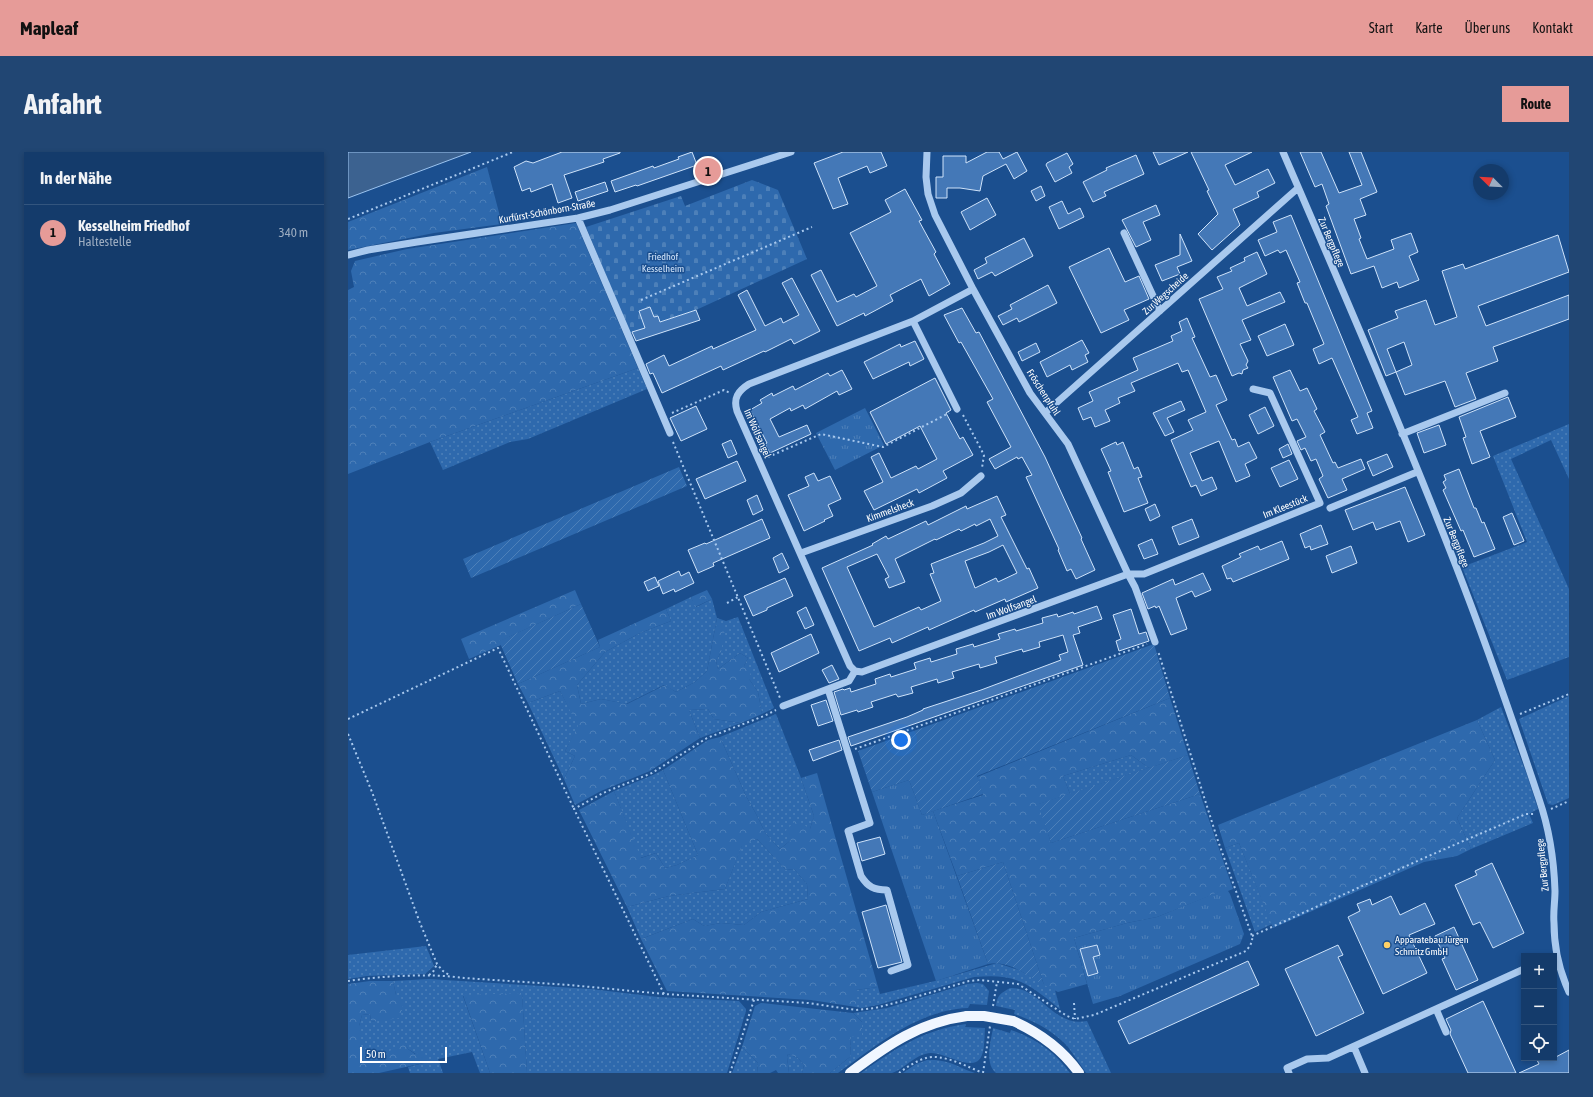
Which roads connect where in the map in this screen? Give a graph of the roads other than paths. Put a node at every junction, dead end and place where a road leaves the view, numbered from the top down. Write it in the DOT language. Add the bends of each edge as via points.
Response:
graph roads {
  1 [pos="791,152"];
  2 [pos="927,152"];
  3 [pos="1283,152"];
  4 [pos="1298,188"];
  5 [pos="578,218"];
  6 [pos="1124,233"];
  7 [pos="348,255"];
  8 [pos="973,289"];
  9 [pos="1160,311"];
  10 [pos="913,321"];
  11 [pos="1253,389"];
  12 [pos="1505,394"];
  13 [pos="957,409"];
  14 [pos="1045,413"];
  15 [pos="670,433"];
  16 [pos="1402,434"];
  17 [pos="1417,472"];
  18 [pos="981,476"];
  19 [pos="1330,508"];
  20 [pos="801,553"];
  21 [pos="1128,574"];
  22 [pos="1155,642"];
  23 [pos="855,671"];
  24 [pos="828,689"];
  25 [pos="783,706"];
  26 [pos="1554,953"];
  27 [pos="1557,963"];
  28 [pos="1521,970"];
  29 [pos="891,971"];
  30 [pos="1569,992"];
  31 [pos="1436,1009"];
  32 [pos="1446,1032"];
  33 [pos="1354,1046"];
  34 [pos="1286,1071"];
  35 [pos="850,1073"];
  36 [pos="1079,1073"];
  37 [pos="1365,1073"];
  1 -- 5 [label="street, Kurfürst-Schönborn-Straße"];
  2 -- 8 [label="street, Fröschenpfuhl" via="926,177 930,201"];
  3 -- 4 [label="street, Zur Bergpflege"];
  4 -- 9 [label="street, Zur Wegscheide"];
  4 -- 16 [label="street, Zur Bergpflege"];
  5 -- 7 [label="street, Kurfürst-Schönborn-Straße"];
  5 -- 15 [label="street"];
  6 -- 9 [label="street"];
  8 -- 10 [label="street"];
  8 -- 14 [label="street, Fröschenpfuhl" via="1030,393"];
  9 -- 14 [label="street, Zur Wegscheide"];
  10 -- 13 [label="street"];
  10 -- 20 [label="street, Im Wolfsangel" via="749,384 736,396 737,411"];
  11 -- 21 [label="street, Im Kleestück" via="1270,393 1320,503 1144,574"];
  12 -- 16 [label="street"];
  14 -- 21 [label="street, Fröschenpfuhl" via="1068,444"];
  16 -- 17 [label="street, Zur Bergpflege"];
  17 -- 19 [label="street"];
  17 -- 26 [label="street, Zur Bergpflege" via="1456,566 1512,717 1543,812 1551,843 1555,891"];
  18 -- 20 [label="street, Kimmelsheck" via="961,494"];
  20 -- 23 [label="street, Im Wolfsangel" via="850,666"];
  21 -- 22 [label="street, Fröschenpfuhl"];
  21 -- 23 [label="street, Im Wolfsangel" via="862,672"];
  23 -- 24 [label="street" via="849,681"];
  24 -- 25 [label="street"];
  24 -- 29 [label="street" via="870,823 848,832 864,881 875,890 887,890 908,965"];
  27 -- 30 [label="street, Zur Bergpflege"];
  28 -- 31 [label="street"];
  31 -- 32 [label="street"];
  31 -- 33 [label="street"];
  33 -- 34 [label="street" via="1328,1058 1308,1059"];
  33 -- 37 [label="street"];
  35 -- 36 [label="main road, bridge" via="920,1028 940,1021 984,1016 1013,1021 1032,1030 1049,1041"];
}
